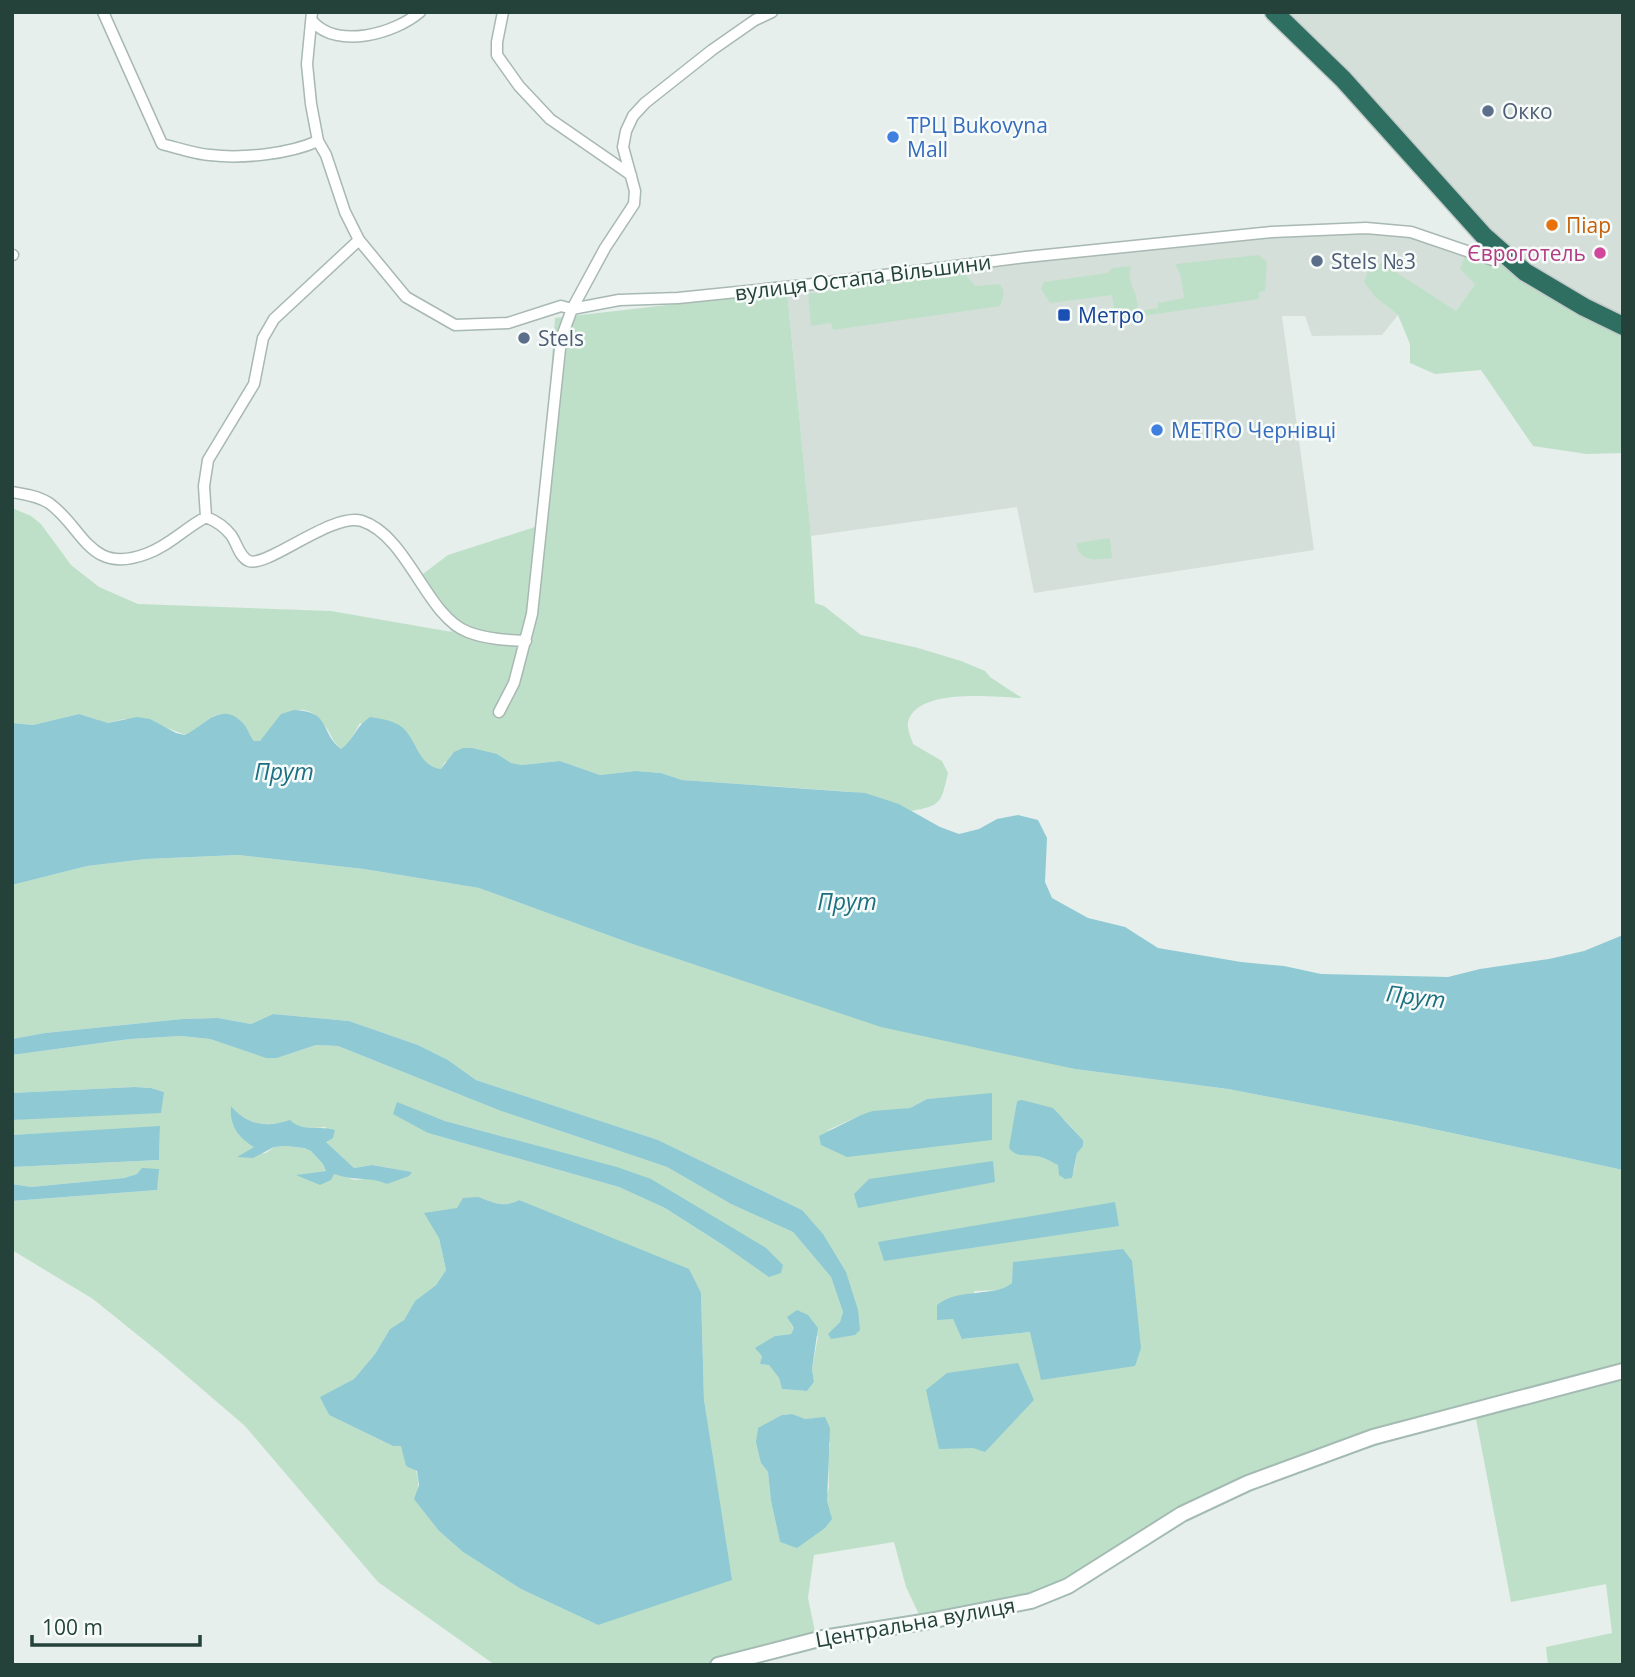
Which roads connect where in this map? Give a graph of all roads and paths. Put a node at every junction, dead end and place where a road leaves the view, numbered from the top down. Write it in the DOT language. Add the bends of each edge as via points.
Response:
graph roads {
  1 [pos="103,12"];
  2 [pos="420,12"];
  3 [pos="503,12"];
  4 [pos="772,12"];
  5 [pos="1274,12"];
  6 [pos="312,17"];
  7 [pos="318,141"];
  8 [pos="631,175"];
  9 [pos="359,240"];
  10 [pos="1503,253"];
  11 [pos="572,309"];
  12 [pos="1623,326"];
  13 [pos="12,492"];
  14 [pos="206,517"];
  15 [pos="526,641"];
  16 [pos="499,712"];
  17 [pos="1623,1371"];
  18 [pos="718,1665"];
  1 -- 7 [label="street" via="163,144 209,155 248,156"];
  2 -- 6 [label="street" via="403,24 353,37 322,32"];
  3 -- 8 [label="street" via="497,55 519,86 550,119"];
  4 -- 8 [label="street" via="712,50 633,116 623,148"];
  5 -- 10 [label="highway" via="1343,79"];
  6 -- 7 [label="street, вулиця Остапа Вільшини" via="307,64"];
  7 -- 9 [label="street, вулиця Остапа Вільшини"];
  8 -- 11 [label="street" via="634,204"];
  9 -- 11 [label="street, вулиця Остапа Вільшини" via="406,297 455,325 508,323 561,306"];
  9 -- 14 [label="street" via="274,319 264,338 254,384 208,460"];
  10 -- 11 [label="street, вулиця Остапа Вільшини" via="1493,260 1410,232 1366,228 1272,232 805,285 619,300"];
  10 -- 12 [label="highway" via="1525,272"];
  11 -- 15 [label="street" via="561,339"];
  13 -- 14 [label="street" via="48,503 99,554 121,560 164,547"];
  14 -- 15 [label="street" via="220,523 247,561 257,562 349,520 361,521 375,527 396,547 447,617 465,631"];
  15 -- 16 [label="street" via="514,683"];
  17 -- 18 [label="main road, Центральна вулиця" via="1373,1437 1248,1483 1182,1514 1068,1586 1031,1601 823,1638"];
}
